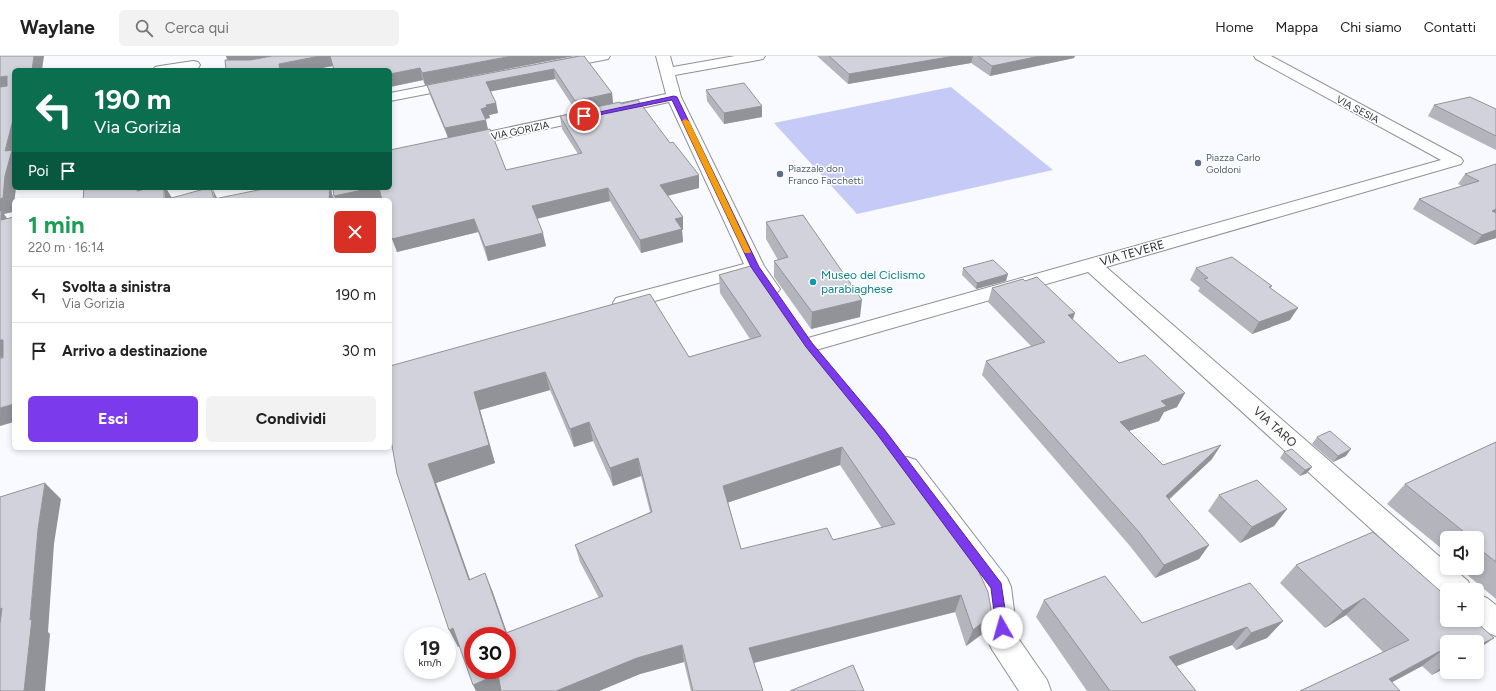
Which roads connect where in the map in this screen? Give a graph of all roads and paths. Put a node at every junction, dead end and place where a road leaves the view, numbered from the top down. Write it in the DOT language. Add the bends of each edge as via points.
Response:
graph roads {
  1 [pos="603,56"];
  2 [pos="758,56"];
  3 [pos="1261,56"];
  4 [pos="193,64"];
  5 [pos="665,64"];
  6 [pos="171,68"];
  7 [pos="542,68"];
  8 [pos="474,81"];
  9 [pos="392,97"];
  10 [pos="674,97"];
  11 [pos="451,144"];
  12 [pos="1455,161"];
  13 [pos="141,190"];
  14 [pos="104,198"];
  15 [pos="1092,265"];
  16 [pos="755,267"];
  17 [pos="782,306"];
  18 [pos="603,308"];
  19 [pos="823,362"];
  20 [pos="894,450"];
  21 [pos="1450,583"];
  22 [pos="1484,612"];
  23 [pos="1496,623"];
  24 [pos="1036,691"];
  1 -- 7 [label="street"];
  2 -- 5 [label="street"];
  3 -- 12 [label="street, VIA SESIA"];
  4 -- 6 [label="street"];
  5 -- 10 [label="street"];
  8 -- 9 [label="street"];
  10 -- 11 [label="street, VIA GORIZIA"];
  10 -- 16 [label="street"];
  12 -- 15 [label="street, VIA TEVERE"];
  13 -- 14 [label="street"];
  15 -- 19 [label="street, VIA TEVERE" via="804,339"];
  15 -- 21 [label="street, VIA TARO"];
  16 -- 17 [label="street"];
  16 -- 18 [label="street"];
  20 -- 24 [label="street" via="997,587 1003,641"];
  22 -- 23 [label="street"];
}
